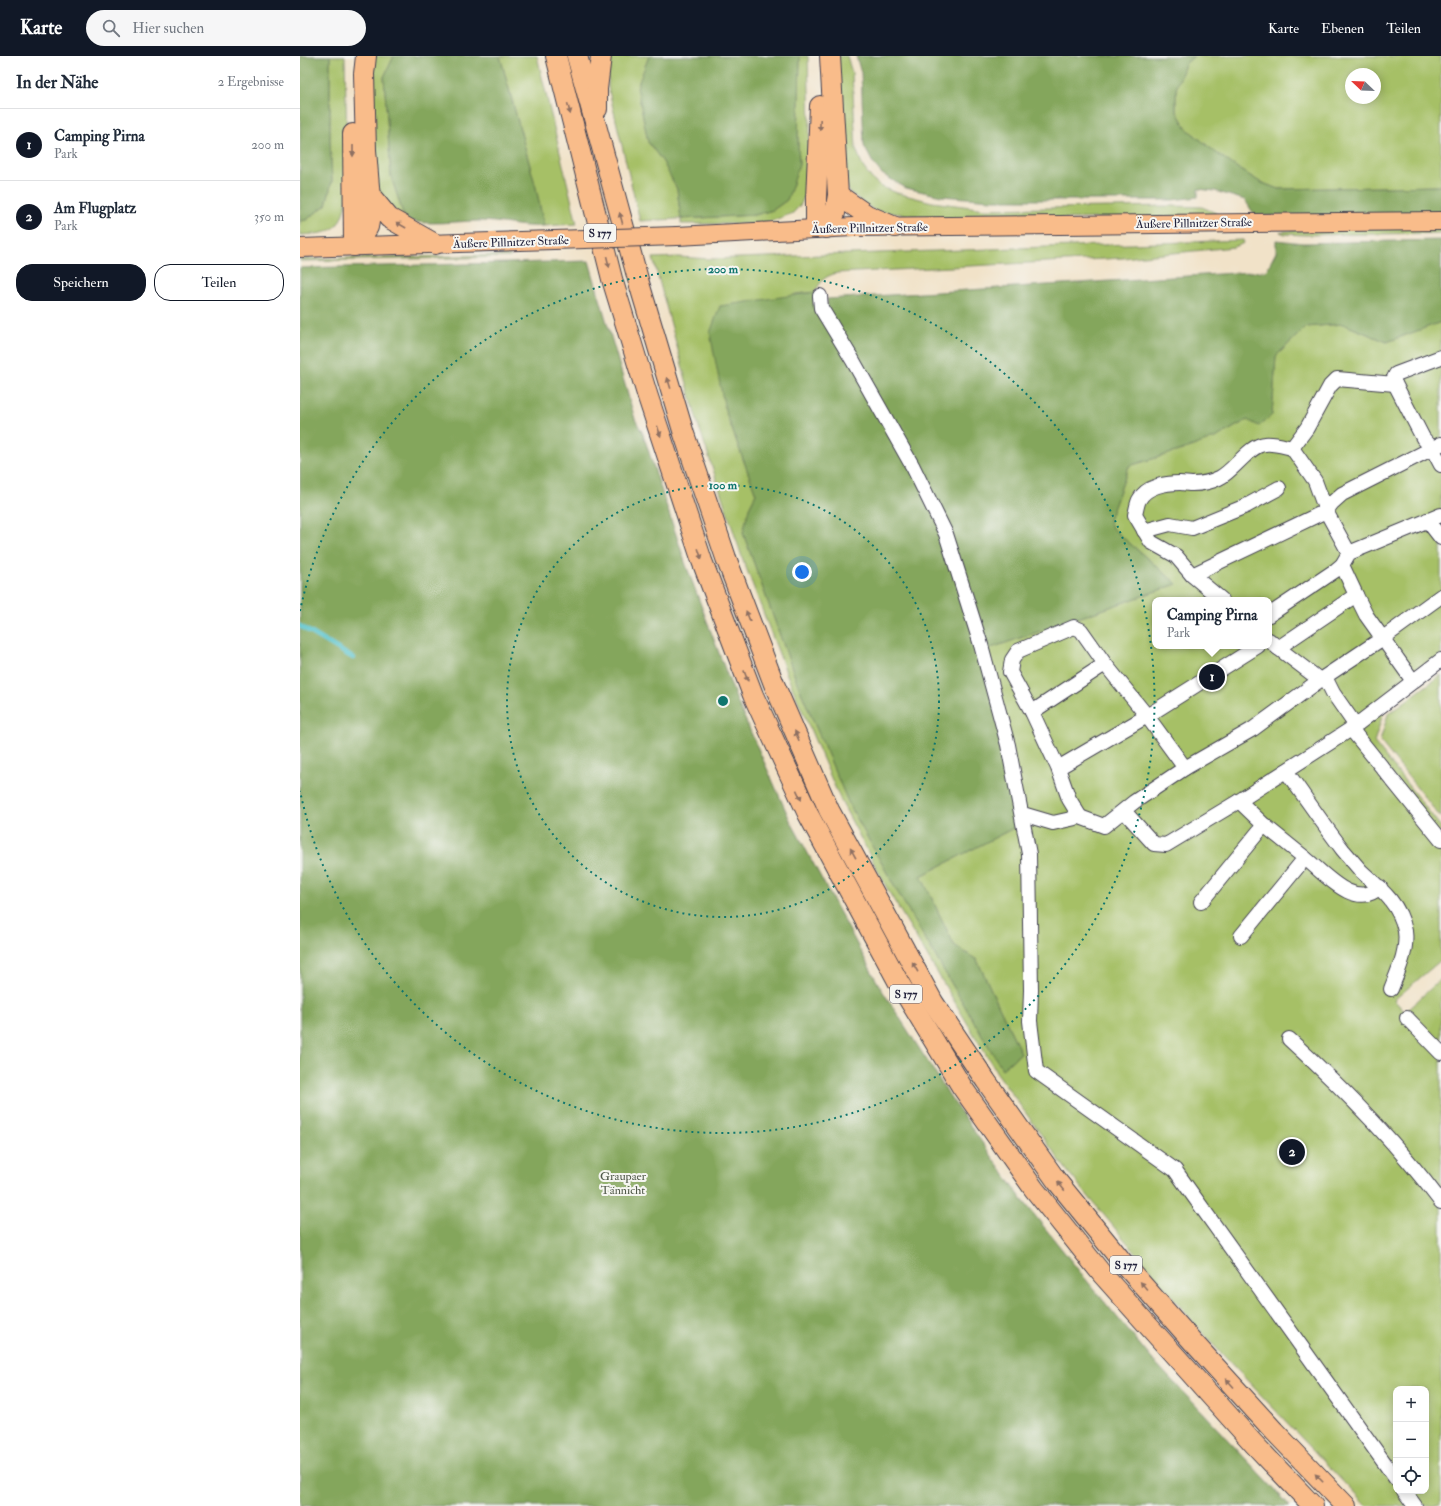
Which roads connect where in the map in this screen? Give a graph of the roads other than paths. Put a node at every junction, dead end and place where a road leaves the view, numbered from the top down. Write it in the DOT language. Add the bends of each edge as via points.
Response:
graph roads {
  1 [pos="353,56"];
  2 [pos="366,56"];
  3 [pos="577,56"];
  4 [pos="601,56"];
  5 [pos="816,56"];
  6 [pos="830,56"];
  7 [pos="556,61"];
  8 [pos="597,131"];
  9 [pos="370,195"];
  10 [pos="838,195"];
  11 [pos="1441,221"];
  12 [pos="895,227"];
  13 [pos="821,228"];
  14 [pos="435,244"];
  15 [pos="354,246"];
  16 [pos="300,248"];
  17 [pos="820,296"];
  18 [pos="1441,357"];
  19 [pos="1396,384"];
  20 [pos="1437,446"];
  21 [pos="1292,448"];
  22 [pos="1441,465"];
  23 [pos="1279,488"];
  24 [pos="1326,511"];
  25 [pos="1441,515"];
  26 [pos="1427,520"];
  27 [pos="1144,531"];
  28 [pos="1441,538"];
  29 [pos="1349,553"];
  30 [pos="1342,565"];
  31 [pos="1192,575"];
  32 [pos="1356,595"];
  33 [pos="1441,596"];
  34 [pos="1218,597"];
  35 [pos="1272,613"];
  36 [pos="1384,638"];
  37 [pos="1274,644"];
  38 [pos="1253,649"];
  39 [pos="1441,660"];
  40 [pos="1105,664"];
  41 [pos="1322,678"];
  42 [pos="1413,681"];
  43 [pos="1032,712"];
  44 [pos="1147,716"];
  45 [pos="1353,727"];
  46 [pos="1058,768"];
  47 [pos="1185,768"];
  48 [pos="1286,771"];
  49 [pos="1239,801"];
  50 [pos="1124,811"];
  51 [pos="1026,815"];
  52 [pos="1080,817"];
  53 [pos="1264,825"];
  54 [pos="1441,840"];
  55 [pos="1305,858"];
  56 [pos="1380,887"];
  57 [pos="1201,902"];
  58 [pos="1241,936"];
  59 [pos="1391,989"];
  60 [pos="1407,1018"];
  61 [pos="1289,1039"];
  62 [pos="1441,1053"];
  63 [pos="1441,1202"];
  64 [pos="1393,1475"];
  65 [pos="1406,1494"];
  66 [pos="1313,1506"];
  67 [pos="1346,1506"];
  68 [pos="1415,1506"];
  1 -- 15 [label="highway, one-way"];
  2 -- 9 [label="highway" via="366,150"];
  3 -- 8 [label="highway, S 177"];
  4 -- 8 [label="highway"];
  5 -- 13 [label="highway, one-way" via="820,119 816,199"];
  6 -- 10 [label="highway"];
  7 -- 66 [label="highway, S 177, one-way" via="612,279 702,560 753,695 808,814 899,984 962,1087 1034,1189 1112,1286"];
  67 -- 8 [label="highway, S 177, one-way" via="1268,1425 1125,1265 1056,1180 933,1002 829,810 774,684 726,558 684,434"];
  14 -- 9 [label="highway, one-way" via="389,218"];
  9 -- 15 [label="highway" via="370,220 363,236"];
  10 -- 12 [label="highway" via="868,215"];
  10 -- 13 [label="highway" via="835,213"];
  11 -- 12 [label="main road, Äußere Pillnitzer Straße"];
  12 -- 13 [label="main road, Äußere Pillnitzer Straße"];
  13 -- 14 [label="main road, Äußere Pillnitzer Straße, bridge" via="677,236"];
  14 -- 15 [label="main road, Äußere Pillnitzer Straße"];
  15 -- 16 [label="main road, Äußere Pillnitzer Straße"];
  17 -- 64 [label="lane" via="821,308 913,467 946,534 981,645 1008,745 1029,854 1030,1021 1036,1071 1175,1170"];
  18 -- 19 [label="lane" via="1396,374 1393,380"];
  19 -- 20 [label="lane" via="1423,438"];
  19 -- 21 [label="lane" via="1337,379 1330,386 1307,428"];
  20 -- 22 [label="lane"];
  20 -- 24 [label="lane" via="1342,494"];
  21 -- 24 [label="lane" via="1315,481"];
  21 -- 27 [label="lane" via="1263,444 1250,451 1230,472 1218,479 1204,483 1162,484 1147,492 1139,500 1135,515"];
  23 -- 27 [label="lane" via="1246,506 1192,528 1170,524"];
  24 -- 29 [label="lane"];
  24 -- 31 [label="lane"];
  25 -- 26 [label="lane"];
  26 -- 28 [label="lane"];
  26 -- 29 [label="lane"];
  27 -- 31 [label="lane" via="1151,542 1176,556"];
  29 -- 30 [label="lane"];
  30 -- 32 [label="lane"];
  30 -- 35 [label="lane"];
  31 -- 34 [label="lane"];
  32 -- 36 [label="lane" via="1366,615"];
  32 -- 37 [label="lane"];
  33 -- 36 [label="lane"];
  36 -- 41 [label="lane"];
  36 -- 42 [label="lane"];
  37 -- 41 [label="lane"];
  38 -- 44 [label="lane"];
  39 -- 42 [label="lane"];
  40 -- 43 [label="lane"];
  40 -- 43 [label="lane" via="1081,630 1074,627 1018,651 1012,660 1010,672"];
  40 -- 44 [label="lane"];
  41 -- 45 [label="lane"];
  41 -- 47 [label="lane" via="1253,729"];
  42 -- 45 [label="lane"];
  43 -- 46 [label="lane"];
  44 -- 46 [label="lane"];
  44 -- 47 [label="lane"];
  45 -- 48 [label="lane"];
  45 -- 54 [label="lane"];
  46 -- 52 [label="lane" via="1069,799"];
  47 -- 50 [label="lane"];
  48 -- 49 [label="lane"];
  48 -- 56 [label="lane" via="1343,849"];
  49 -- 50 [label="lane" via="1166,845 1154,844"];
  49 -- 53 [label="lane"];
  50 -- 52 [label="lane" via="1104,826"];
  51 -- 52 [label="lane" via="1053,823"];
  53 -- 55 [label="lane"];
  53 -- 57 [label="lane"];
  55 -- 56 [label="lane" via="1351,893 1363,896"];
  55 -- 58 [label="lane"];
  56 -- 59 [label="lane" via="1400,914 1405,932 1404,952"];
  60 -- 62 [label="lane"];
  61 -- 63 [label="lane" via="1335,1082 1402,1153"];
  65 -- 68 [label="lane"];
}
